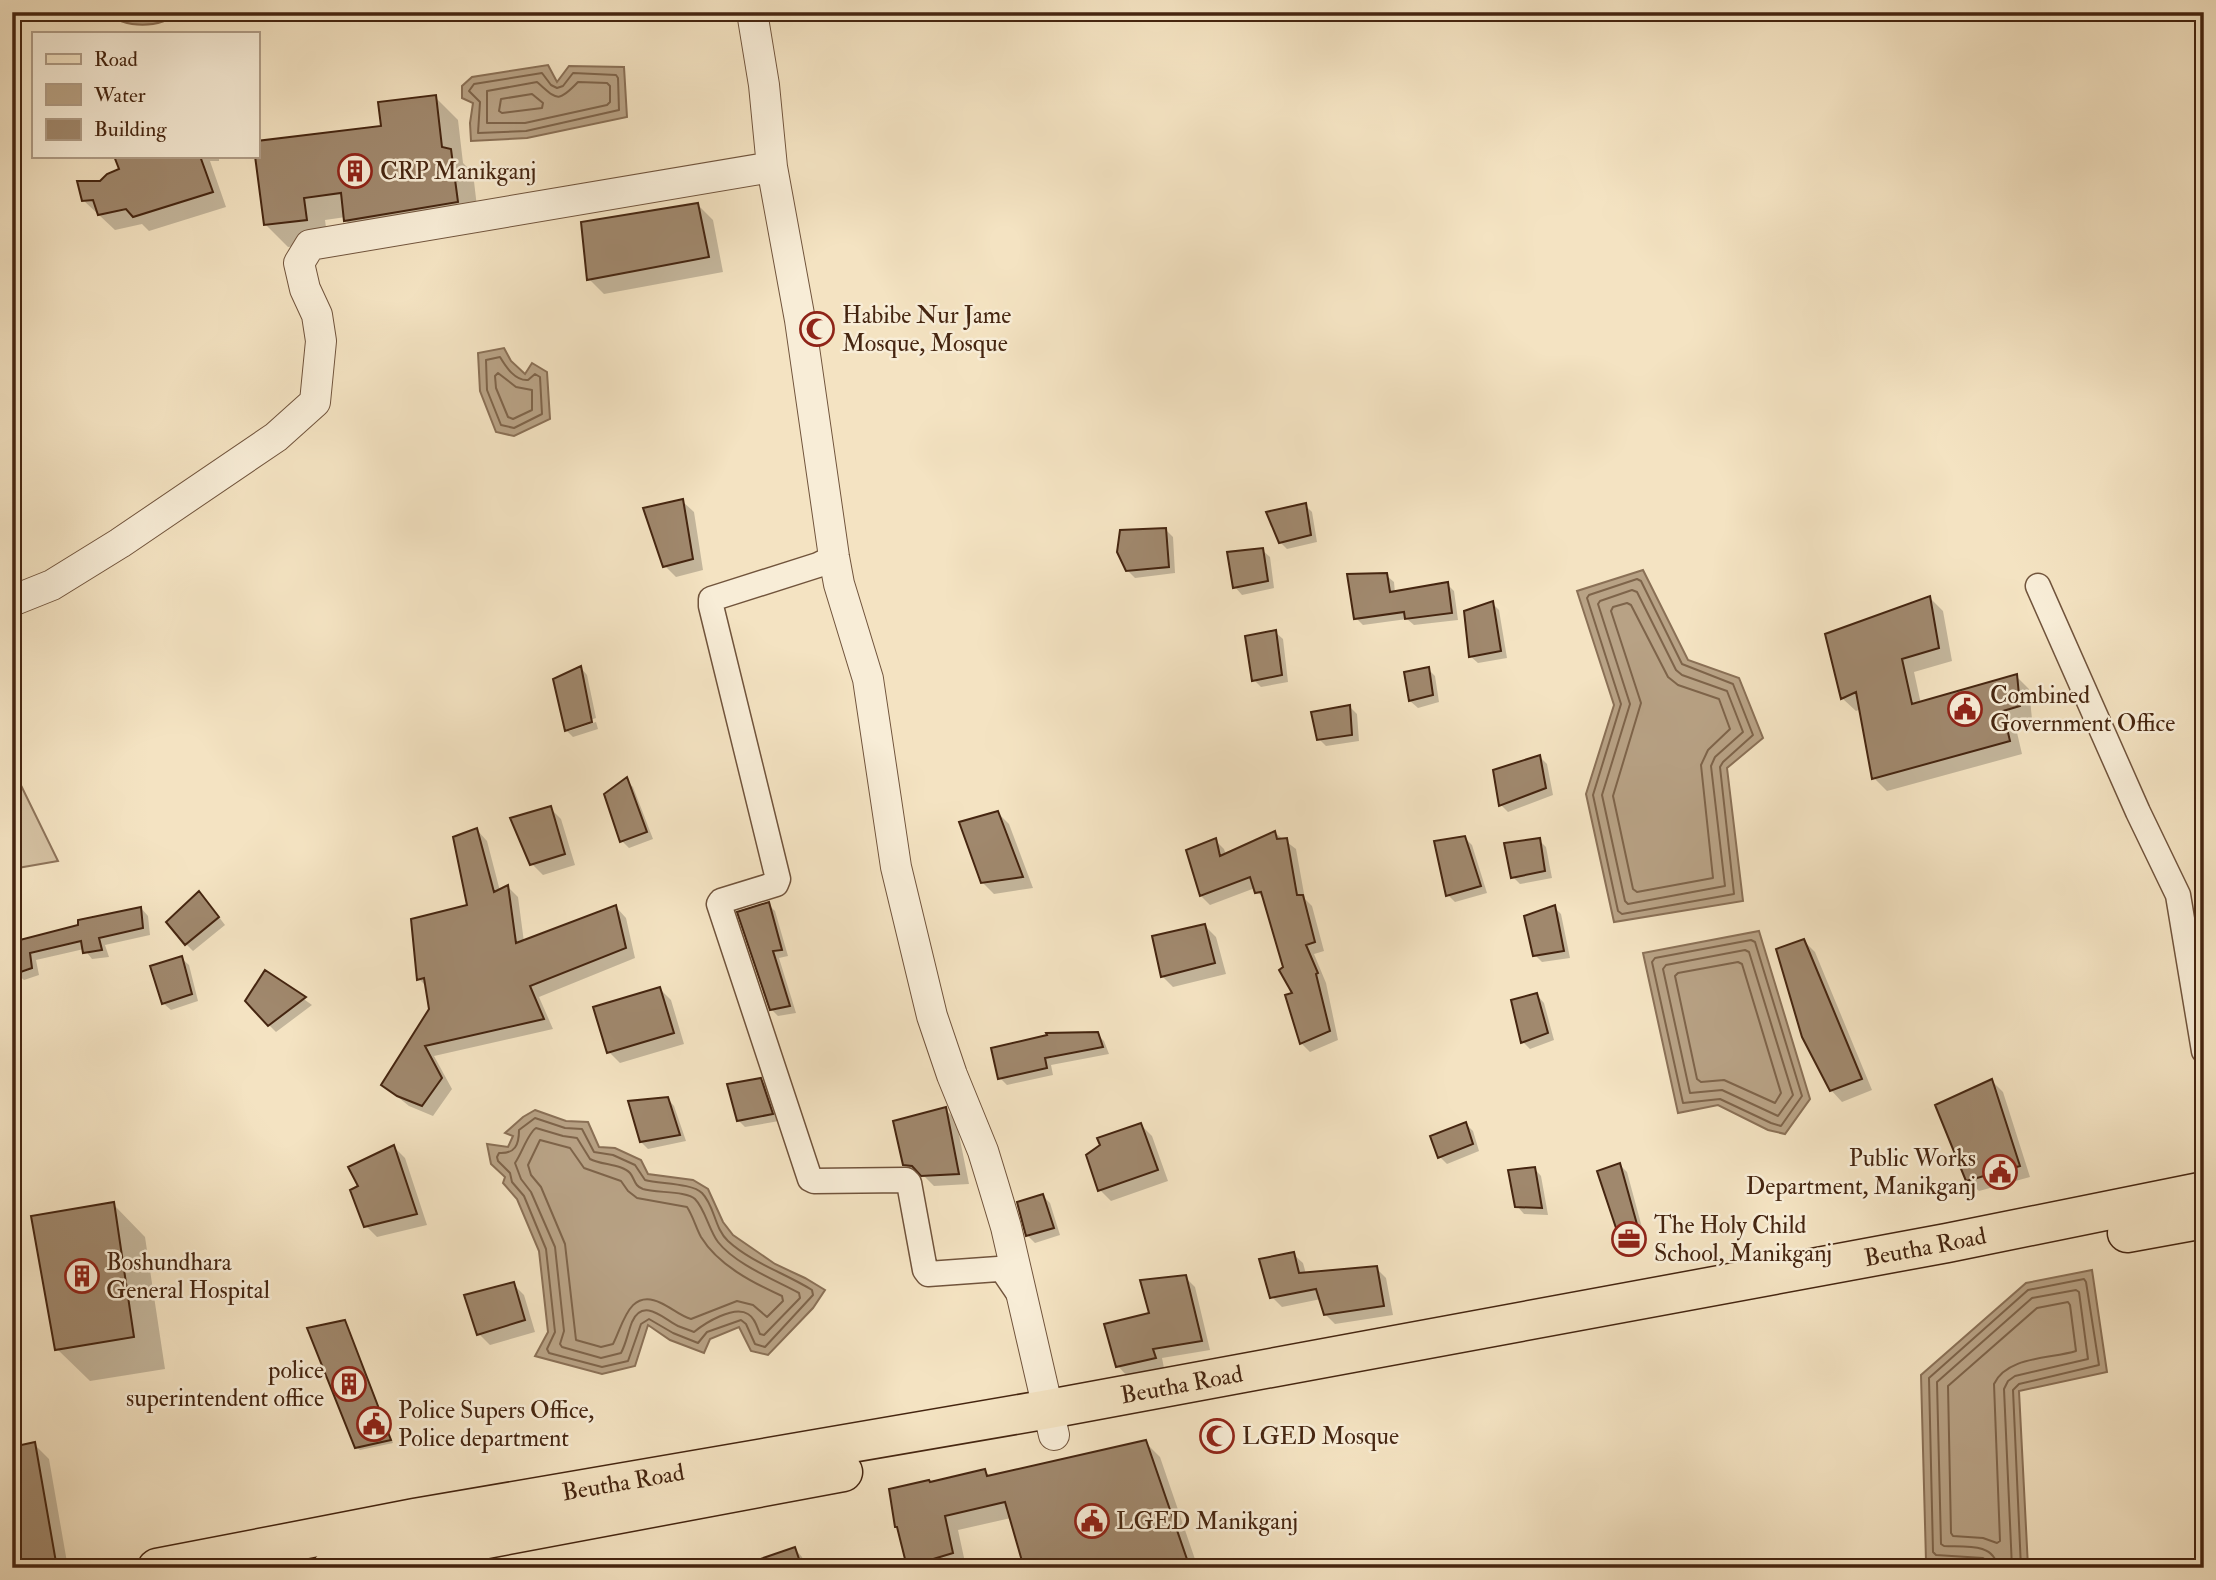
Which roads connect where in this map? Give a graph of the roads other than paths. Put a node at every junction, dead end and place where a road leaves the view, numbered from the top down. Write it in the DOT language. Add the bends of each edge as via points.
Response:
graph roads {
  1 [pos="752,12"];
  2 [pos="772,167"];
  3 [pos="834,556"];
  4 [pos="2038,586"];
  5 [pos="12,601"];
  6 [pos="2204,1051"];
  7 [pos="2204,1191"];
  8 [pos="2204,1219"];
  9 [pos="1023,1301"];
  10 [pos="1052,1422"];
  11 [pos="417,1534"];
  12 [pos="2204,1566"];
  13 [pos="157,1568"];
  14 [pos="332,1568"];
  15 [pos="2196,1568"];
  1 -- 2 [label="street"];
  2 -- 3 [label="street" via="802,332"];
  2 -- 5 [label="street" via="310,245 299,263 321,341 314,402 276,437 120,544 52,585"];
  3 -- 9 [label="street" via="868,679 896,867 932,1016 983,1151"];
  3 -- 9 [label="street" via="711,599 778,879 776,884 719,904 810,1179 906,1181 925,1270 998,1269"];
  4 -- 6 [label="street" via="2178,895"];
  7 -- 10 [label="main road, Beutha Road"];
  8 -- 10 [label="main road, Beutha Road"];
  9 -- 10 [label="street"];
  10 -- 11 [label="main road, Beutha Road" via="990,1443"];
  11 -- 13 [label="main road, Beutha Road"];
  11 -- 14 [label="main road, Beutha Road"];
  12 -- 15 [label="lane"];
}
